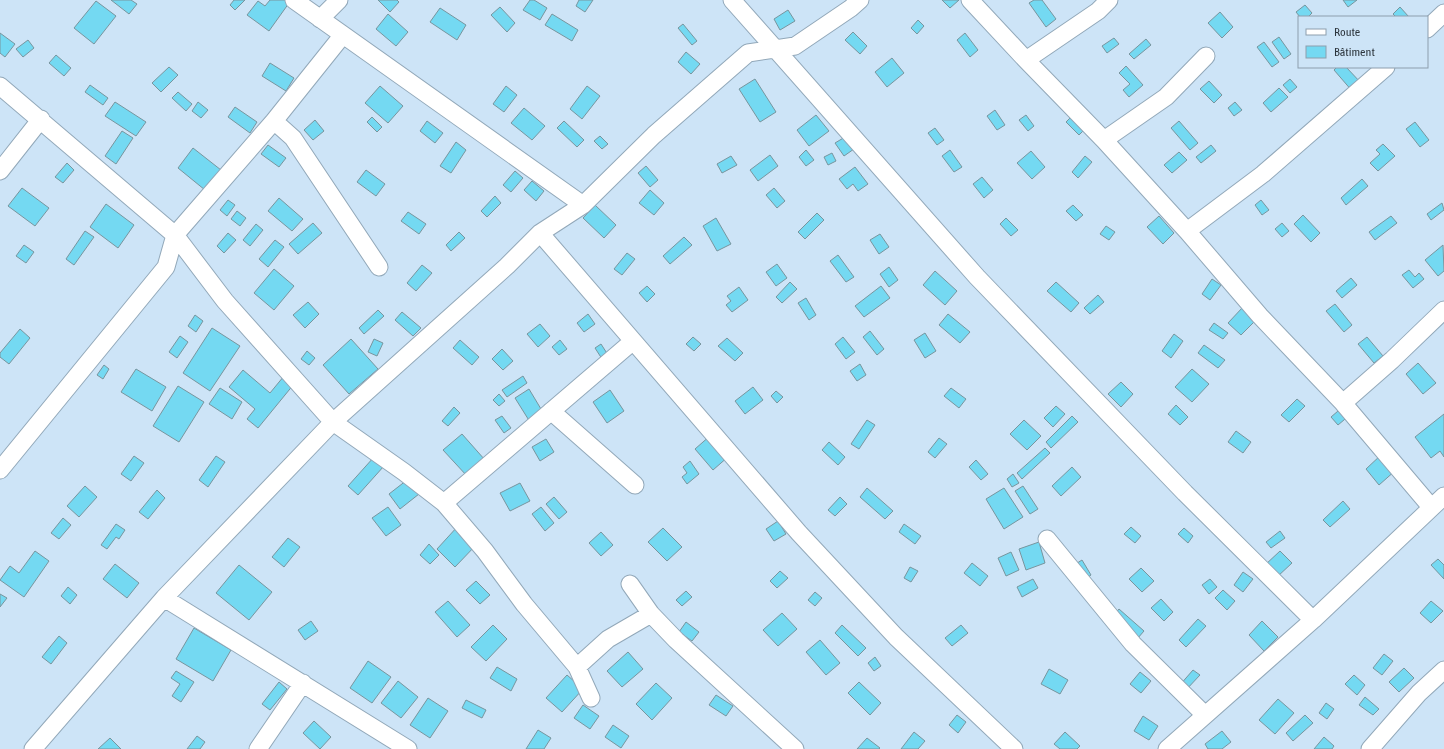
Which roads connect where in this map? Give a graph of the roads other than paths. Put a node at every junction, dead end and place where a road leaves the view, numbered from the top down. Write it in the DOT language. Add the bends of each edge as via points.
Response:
graph roads {
  1 [pos="294,0"];
  2 [pos="339,0"];
  3 [pos="732,0"];
  4 [pos="860,0"];
  5 [pos="970,0"];
  6 [pos="1109,0"];
  7 [pos="1444,13"];
  8 [pos="320,19"];
  9 [pos="1428,28"];
  10 [pos="342,36"];
  11 [pos="774,50"];
  12 [pos="1206,56"];
  13 [pos="1026,60"];
  14 [pos="1385,68"];
  15 [pos="0,86"];
  16 [pos="41,120"];
  17 [pos="274,121"];
  18 [pos="1104,140"];
  19 [pos="0,171"];
  20 [pos="583,205"];
  21 [pos="1187,231"];
  22 [pos="540,233"];
  23 [pos="175,235"];
  24 [pos="379,267"];
  25 [pos="1444,310"];
  26 [pos="632,342"];
  27 [pos="1343,403"];
  28 [pos="551,411"];
  29 [pos="333,422"];
  30 [pos="0,470"];
  31 [pos="635,485"];
  32 [pos="1444,496"];
  33 [pos="444,504"];
  34 [pos="1431,507"];
  35 [pos="1047,538"];
  36 [pos="630,584"];
  37 [pos="164,598"];
  38 [pos="651,614"];
  39 [pos="1313,620"];
  40 [pos="577,667"];
  41 [pos="1444,670"];
  42 [pos="302,683"];
  43 [pos="591,698"];
  44 [pos="1205,715"];
  45 [pos="33,749"];
  46 [pos="258,749"];
  47 [pos="408,749"];
  48 [pos="794,749"];
  49 [pos="1014,749"];
  50 [pos="1167,749"];
  51 [pos="1370,749"];
  1 -- 8 [label="street"];
  2 -- 8 [label="street"];
  3 -- 11 [label="street"];
  4 -- 11 [label="street" via="795,46"];
  5 -- 13 [label="street"];
  6 -- 13 [label="street" via="1098,11"];
  7 -- 9 [label="street"];
  8 -- 10 [label="street"];
  10 -- 17 [label="street"];
  10 -- 20 [label="street"];
  11 -- 20 [label="street" via="748,53 654,135"];
  11 -- 39 [label="street" via="977,277"];
  12 -- 18 [label="street" via="1166,97"];
  13 -- 18 [label="street"];
  14 -- 21 [label="street" via="1263,174"];
  15 -- 16 [label="street"];
  16 -- 19 [label="street"];
  16 -- 23 [label="street"];
  17 -- 23 [label="street"];
  17 -- 24 [label="street" via="293,138"];
  18 -- 21 [label="street"];
  20 -- 22 [label="street"];
  21 -- 27 [label="street" via="1260,316"];
  22 -- 26 [label="street"];
  22 -- 29 [label="street" via="508,266"];
  23 -- 29 [label="street" via="225,300"];
  23 -- 30 [label="street" via="166,267"];
  25 -- 27 [label="street"];
  26 -- 28 [label="street"];
  26 -- 49 [label="street" via="799,534 896,637"];
  27 -- 34 [label="street"];
  28 -- 31 [label="street"];
  28 -- 33 [label="street"];
  29 -- 33 [label="street"];
  29 -- 37 [label="street"];
  32 -- 34 [label="street"];
  33 -- 40 [label="street" via="485,551 524,604"];
  34 -- 39 [label="street"];
  35 -- 44 [label="street" via="1133,644"];
  36 -- 38 [label="street"];
  37 -- 42 [label="street"];
  37 -- 45 [label="street"];
  38 -- 40 [label="street" via="608,639"];
  38 -- 48 [label="street"];
  39 -- 44 [label="street"];
  40 -- 43 [label="street"];
  41 -- 51 [label="street" via="1419,693"];
  42 -- 46 [label="street"];
  42 -- 47 [label="street"];
  44 -- 50 [label="street"];
}
